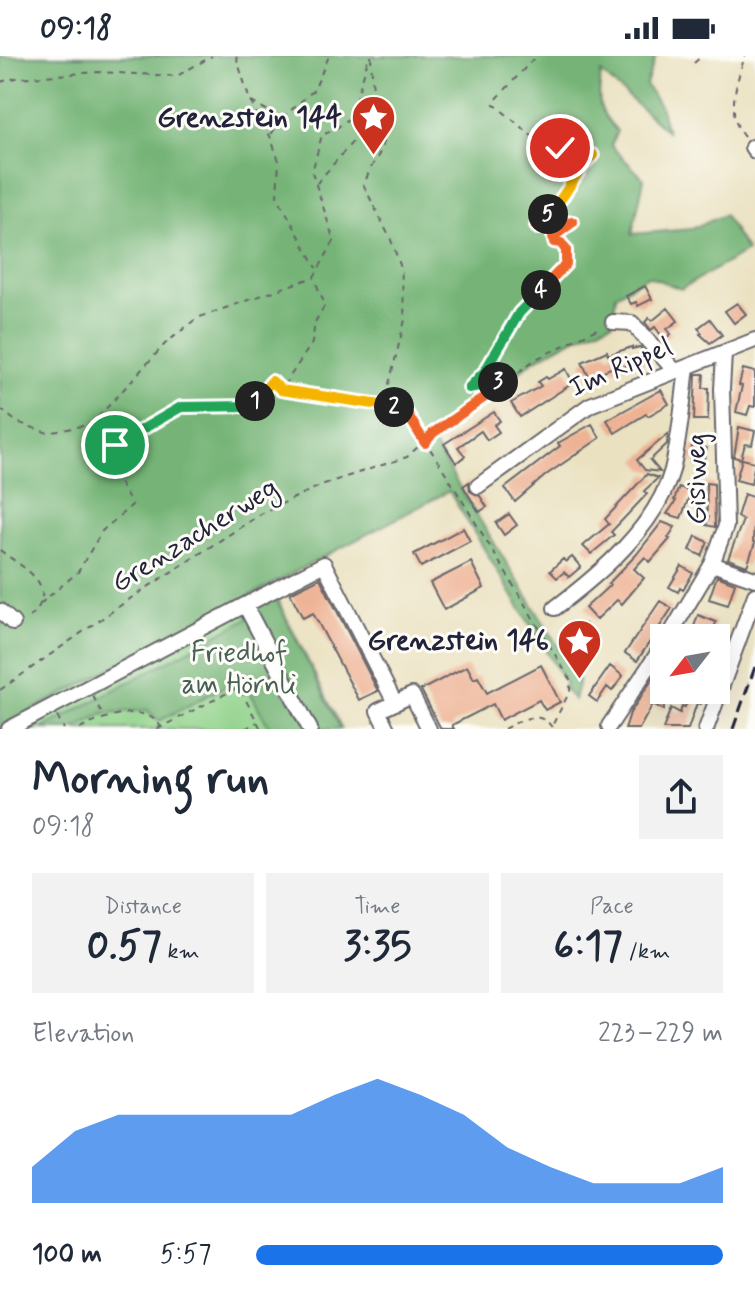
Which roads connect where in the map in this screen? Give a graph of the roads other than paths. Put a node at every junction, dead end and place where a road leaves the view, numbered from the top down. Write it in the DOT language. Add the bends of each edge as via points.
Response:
graph roads {
  1 [pos="613,322"];
  2 [pos="755,340"];
  3 [pos="724,354"];
  4 [pos="681,369"];
  5 [pos="478,486"];
  6 [pos="712,564"];
  7 [pos="755,579"];
  8 [pos="755,595"];
  9 [pos="245,605"];
  10 [pos="555,608"];
  11 [pos="0,611"];
  12 [pos="13,623"];
  13 [pos="676,624"];
  14 [pos="650,665"];
  15 [pos="395,703"];
  16 [pos="609,726"];
  17 [pos="9,729"];
  18 [pos="310,729"];
  19 [pos="387,729"];
  20 [pos="429,729"];
  21 [pos="706,729"];
  1 -- 4 [label="street" via="632,323"];
  2 -- 3 [label="street, Im Rippel"];
  3 -- 4 [label="street, Im Rippel"];
  3 -- 6 [label="street, Gisiweg" via="726,526"];
  4 -- 5 [label="street, Im Rippel" via="590,405"];
  4 -- 10 [label="street" via="671,472 651,517 593,579"];
  6 -- 7 [label="street"];
  6 -- 13 [label="street, Gisiweg"];
  8 -- 21 [label="street"];
  9 -- 15 [label="street" via="324,564"];
  9 -- 17 [label="street"];
  9 -- 18 [label="street"];
  11 -- 12 [label="street"];
  14 -- 16 [label="street"];
  15 -- 19 [label="street" via="378,711"];
  15 -- 20 [label="street" via="412,695"];
}
